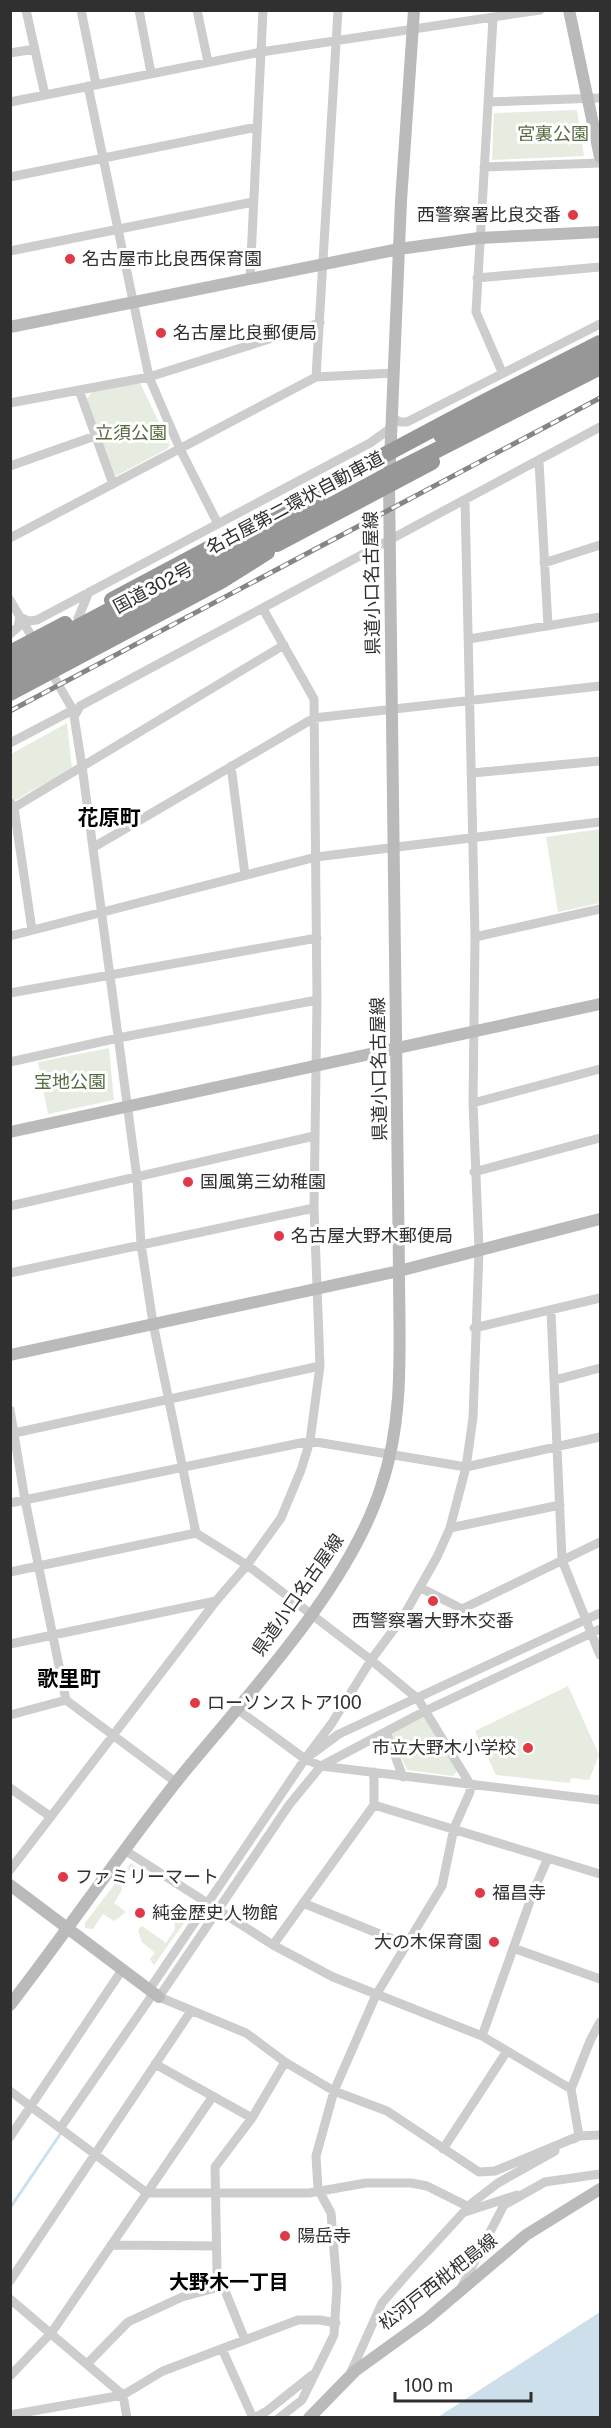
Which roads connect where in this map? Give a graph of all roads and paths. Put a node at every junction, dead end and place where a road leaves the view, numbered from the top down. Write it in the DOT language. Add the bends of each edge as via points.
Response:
graph roads {
  1 [pos="26,10"];
  2 [pos="81,10"];
  3 [pos="139,10"];
  4 [pos="196,10"];
  5 [pos="263,10"];
  6 [pos="338,10"];
  7 [pos="414,10"];
  8 [pos="540,10"];
  9 [pos="569,10"];
  10 [pos="493,18"];
  11 [pos="413,31"];
  12 [pos="336,40"];
  13 [pos="35,49"];
  14 [pos="261,52"];
  15 [pos="10,53"];
  16 [pos="208,62"];
  17 [pos="151,73"];
  18 [pos="92,85"];
  19 [pos="45,95"];
  20 [pos="594,98"];
  21 [pos="10,102"];
  22 [pos="488,102"];
  23 [pos="257,127"];
  24 [pos="600,157"];
  25 [pos="104,158"];
  26 [pos="600,163"];
  27 [pos="483,167"];
  28 [pos="10,177"];
  29 [pos="253,202"];
  30 [pos="119,230"];
  31 [pos="600,232"];
  32 [pos="479,238"];
  33 [pos="399,249"];
  34 [pos="10,251"];
  35 [pos="324,264"];
  36 [pos="600,267"];
  37 [pos="477,278"];
  38 [pos="250,279"];
  39 [pos="133,303"];
  40 [pos="320,323"];
  41 [pos="600,324"];
  42 [pos="10,327"];
  43 [pos="600,343"];
  44 [pos="537,354"];
  45 [pos="600,354"];
  46 [pos="569,358"];
  47 [pos="600,367"];
  48 [pos="502,372"];
  49 [pos="393,373"];
  50 [pos="600,374"];
  51 [pos="149,376"];
  52 [pos="316,377"];
  53 [pos="80,390"];
  54 [pos="459,395"];
  55 [pos="10,403"];
  56 [pos="447,421"];
  57 [pos="391,422"];
  58 [pos="600,428"];
  59 [pos="95,436"];
  60 [pos="180,449"];
  61 [pos="390,451"];
  62 [pos="539,461"];
  63 [pos="10,466"];
  64 [pos="113,484"];
  65 [pos="389,484"];
  66 [pos="352,494"];
  67 [pos="465,501"];
  68 [pos="218,524"];
  69 [pos="10,538"];
  70 [pos="389,541"];
  71 [pos="600,545"];
  72 [pos="544,563"];
  73 [pos="89,592"];
  74 [pos="10,600"];
  75 [pos="263,609"];
  76 [pos="20,617"];
  77 [pos="600,617"];
  78 [pos="78,618"];
  79 [pos="548,626"];
  80 [pos="10,634"];
  81 [pos="469,639"];
  82 [pos="34,641"];
  83 [pos="284,645"];
  84 [pos="10,653"];
  85 [pos="10,663"];
  86 [pos="48,666"];
  87 [pos="10,678"];
  88 [pos="10,686"];
  89 [pos="600,686"];
  90 [pos="10,693"];
  91 [pos="470,701"];
  92 [pos="392,711"];
  93 [pos="73,714"];
  94 [pos="314,718"];
  95 [pos="10,743"];
  96 [pos="600,761"];
  97 [pos="82,766"];
  98 [pos="231,766"];
  99 [pos="472,773"];
  100 [pos="12,807"];
  101 [pos="600,822"];
  102 [pos="473,837"];
  103 [pos="94,847"];
  104 [pos="393,848"];
  105 [pos="316,857"];
  106 [pos="245,875"];
  107 [pos="600,909"];
  108 [pos="102,911"];
  109 [pos="32,930"];
  110 [pos="10,936"];
  111 [pos="475,937"];
  112 [pos="317,938"];
  113 [pos="110,975"];
  114 [pos="10,993"];
  115 [pos="317,1000"];
  116 [pos="600,1004"];
  117 [pos="471,1032"];
  118 [pos="118,1038"];
  119 [pos="397,1050"];
  120 [pos="10,1062"];
  121 [pos="315,1067"];
  122 [pos="600,1069"];
  123 [pos="473,1103"];
  124 [pos="127,1107"];
  125 [pos="10,1132"];
  126 [pos="314,1136"];
  127 [pos="600,1138"];
  128 [pos="474,1172"];
  129 [pos="137,1178"];
  130 [pos="10,1206"];
  131 [pos="314,1208"];
  132 [pos="600,1219"];
  133 [pos="141,1244"];
  134 [pos="479,1250"];
  135 [pos="399,1271"];
  136 [pos="10,1273"];
  137 [pos="316,1288"];
  138 [pos="600,1298"];
  139 [pos="551,1311"];
  140 [pos="153,1323"];
  141 [pos="474,1328"];
  142 [pos="10,1355"];
  143 [pos="320,1366"];
  144 [pos="600,1368"];
  145 [pos="555,1380"];
  146 [pos="169,1397"];
  147 [pos="10,1410"];
  148 [pos="13,1433"];
  149 [pos="600,1437"];
  150 [pos="310,1441"];
  151 [pos="559,1448"];
  152 [pos="390,1456"];
  153 [pos="183,1466"];
  154 [pos="466,1467"];
  155 [pos="25,1500"];
  156 [pos="10,1503"];
  157 [pos="560,1505"];
  158 [pos="450,1528"];
  159 [pos="196,1533"];
  160 [pos="600,1542"];
  161 [pos="562,1560"];
  162 [pos="247,1565"];
  163 [pos="39,1566"];
  164 [pos="10,1572"];
  165 [pos="421,1588"];
  166 [pos="216,1601"];
  167 [pos="600,1613"];
  168 [pos="311,1614"];
  169 [pos="585,1620"];
  170 [pos="600,1629"];
  171 [pos="590,1634"];
  172 [pos="55,1635"];
  173 [pos="10,1644"];
  174 [pos="600,1655"];
  175 [pos="371,1660"];
  176 [pos="418,1699"];
  177 [pos="66,1700"];
  178 [pos="237,1709"];
  179 [pos="425,1710"];
  180 [pos="10,1714"];
  181 [pos="386,1732"];
  182 [pos="116,1735"];
  183 [pos="305,1759"];
  184 [pos="321,1766"];
  185 [pos="374,1773"];
  186 [pos="403,1777"];
  187 [pos="177,1782"];
  188 [pos="470,1784"];
  189 [pos="10,1788"];
  190 [pos="600,1800"];
  191 [pos="374,1805"];
  192 [pos="51,1817"];
  193 [pos="454,1828"];
  194 [pos="126,1851"];
  195 [pos="548,1858"];
  196 [pos="10,1870"];
  197 [pos="600,1874"];
  198 [pos="10,1885"];
  199 [pos="303,1903"];
  200 [pos="206,1904"];
  201 [pos="217,1912"];
  202 [pos="68,1930"];
  203 [pos="407,1944"];
  204 [pos="273,1945"];
  205 [pos="513,1948"];
  206 [pos="122,1970"];
  207 [pos="600,1978"];
  208 [pos="154,1994"];
  209 [pos="376,1995"];
  210 [pos="10,2005"];
  211 [pos="191,2011"];
  212 [pos="600,2022"];
  213 [pos="482,2036"];
  214 [pos="507,2051"];
  215 [pos="285,2062"];
  216 [pos="155,2064"];
  217 [pos="571,2089"];
  218 [pos="10,2091"];
  219 [pos="334,2091"];
  220 [pos="213,2096"];
  221 [pos="31,2106"];
  222 [pos="252,2118"];
  223 [pos="61,2127"];
  224 [pos="600,2135"];
  225 [pos="579,2136"];
  226 [pos="10,2137"];
  227 [pos="442,2149"];
  228 [pos="95,2152"];
  229 [pos="600,2174"];
  230 [pos="600,2189"];
  231 [pos="320,2192"];
  232 [pos="147,2193"];
  233 [pos="214,2193"];
  234 [pos="519,2195"];
  235 [pos="467,2209"];
  236 [pos="111,2246"];
  237 [pos="216,2246"];
  238 [pos="10,2281"];
  239 [pos="223,2286"];
  240 [pos="459,2291"];
  241 [pos="10,2299"];
  242 [pos="336,2323"];
  243 [pos="52,2332"];
  244 [pos="245,2340"];
  245 [pos="222,2349"];
  246 [pos="87,2364"];
  247 [pos="316,2371"];
  248 [pos="10,2376"];
  249 [pos="347,2378"];
  250 [pos="123,2396"];
  251 [pos="62,2406"];
  252 [pos="10,2415"];
  253 [pos="64,2418"];
  254 [pos="127,2418"];
  255 [pos="254,2418"];
  256 [pos="279,2418"];
  257 [pos="309,2418"];
  1 -- 13 [label="street"];
  2 -- 18 [label="street"];
  3 -- 17 [label="street"];
  4 -- 16 [label="street"];
  5 -- 14 [label="street"];
  6 -- 12 [label="street"];
  7 -- 11 [label="main road, 県道小口名古屋線"];
  8 -- 10 [label="street"];
  9 -- 20 [label="main road"];
  10 -- 11 [label="street"];
  10 -- 22 [label="street"];
  11 -- 12 [label="street"];
  11 -- 33 [label="main road, 県道小口名古屋線"];
  12 -- 14 [label="street"];
  12 -- 35 [label="street"];
  13 -- 15 [label="street"];
  13 -- 19 [label="street"];
  14 -- 16 [label="street"];
  14 -- 23 [label="street"];
  16 -- 17 [label="street"];
  17 -- 18 [label="street"];
  18 -- 19 [label="street"];
  18 -- 25 [label="street"];
  19 -- 21 [label="street"];
  20 -- 22 [label="street"];
  20 -- 24 [label="main road"];
  22 -- 27 [label="street"];
  23 -- 25 [label="street"];
  23 -- 29 [label="street"];
  25 -- 28 [label="street"];
  25 -- 30 [label="street"];
  26 -- 27 [label="street"];
  27 -- 32 [label="street"];
  29 -- 30 [label="street"];
  29 -- 38 [label="street"];
  30 -- 34 [label="street"];
  30 -- 39 [label="street"];
  31 -- 32 [label="main road"];
  32 -- 33 [label="main road"];
  32 -- 37 [label="street"];
  33 -- 35 [label="main road"];
  33 -- 49 [label="main road, 県道小口名古屋線"];
  35 -- 38 [label="main road"];
  35 -- 40 [label="street"];
  36 -- 37 [label="street"];
  37 -- 48 [label="street" via="476,312"];
  38 -- 39 [label="main road"];
  39 -- 42 [label="main road"];
  39 -- 51 [label="street"];
  40 -- 51 [label="street"];
  40 -- 52 [label="street"];
  41 -- 44 [label="street"];
  43 -- 46 [label="highway, 国道302号"];
  44 -- 46 [label="street"];
  44 -- 48 [label="street"];
  45 -- 85 [label="highway, 名古屋第二環状自動車道, bridge"];
  46 -- 56 [label="highway, 国道302号"];
  47 -- 66 [label="highway, 名古屋第二環状自動車道, bridge"];
  48 -- 54 [label="street"];
  49 -- 52 [label="street"];
  49 -- 57 [label="main road, 県道小口名古屋線"];
  50 -- 65 [label="highway, 国道302号"];
  51 -- 53 [label="street"];
  51 -- 60 [label="street"];
  52 -- 60 [label="street"];
  53 -- 55 [label="street"];
  53 -- 59 [label="street"];
  54 -- 56 [label="street"];
  54 -- 57 [label="street" via="407,422"];
  56 -- 61 [label="highway, 国道302号"];
  57 -- 61 [label="main road, 県道小口名古屋線"];
  57 -- 68 [label="street" via="370,443"];
  58 -- 62 [label="street"];
  59 -- 63 [label="street"];
  59 -- 64 [label="street"];
  60 -- 64 [label="street"];
  60 -- 68 [label="street"];
  61 -- 65 [label="main road, 県道小口名古屋線"];
  61 -- 78 [label="highway, 国道302号"];
  62 -- 67 [label="street"];
  62 -- 72 [label="street"];
  64 -- 69 [label="street"];
  65 -- 70 [label="main road, 県道小口名古屋線"];
  65 -- 86 [label="highway, 国道302号"];
  66 -- 87 [label="highway, 名古屋第二環状自動車道, bridge"];
  66 -- 90 [label="highway, bridge" via="221,581"];
  67 -- 70 [label="street"];
  67 -- 81 [label="street"];
  68 -- 73 [label="street"];
  70 -- 75 [label="street"];
  70 -- 92 [label="main road, 県道小口名古屋線"];
  71 -- 72 [label="street"];
  72 -- 79 [label="street"];
  73 -- 76 [label="street" via="33,621"];
  73 -- 78 [label="street"];
  74 -- 76 [label="street"];
  75 -- 83 [label="street"];
  75 -- 93 [label="street" via="80,706"];
  76 -- 80 [label="street" via="18,627"];
  76 -- 82 [label="street"];
  77 -- 79 [label="street"];
  78 -- 82 [label="highway, 国道302号"];
  79 -- 81 [label="street"];
  81 -- 91 [label="street"];
  82 -- 84 [label="highway, 国道302号"];
  82 -- 86 [label="street"];
  83 -- 94 [label="street" via="314,699"];
  83 -- 97 [label="street"];
  86 -- 88 [label="highway, 国道302号"];
  86 -- 93 [label="street"];
  89 -- 91 [label="street"];
  91 -- 92 [label="street"];
  91 -- 99 [label="street"];
  92 -- 94 [label="street"];
  92 -- 104 [label="main road, 県道小口名古屋線"];
  93 -- 95 [label="street"];
  93 -- 97 [label="street"];
  94 -- 98 [label="street"];
  94 -- 105 [label="street"];
  96 -- 99 [label="street"];
  97 -- 100 [label="street"];
  97 -- 103 [label="street"];
  98 -- 103 [label="street"];
  98 -- 106 [label="street"];
  99 -- 102 [label="street"];
  100 -- 109 [label="street"];
  101 -- 102 [label="street"];
  102 -- 104 [label="street"];
  102 -- 111 [label="street"];
  103 -- 108 [label="street"];
  104 -- 105 [label="street"];
  104 -- 119 [label="main road, 県道小口名古屋線"];
  105 -- 106 [label="street"];
  105 -- 112 [label="street"];
  106 -- 108 [label="street"];
  107 -- 111 [label="street"];
  108 -- 109 [label="street"];
  108 -- 113 [label="street"];
  109 -- 110 [label="street"];
  111 -- 117 [label="street"];
  112 -- 113 [label="street"];
  112 -- 115 [label="street"];
  113 -- 114 [label="street"];
  113 -- 118 [label="street"];
  115 -- 118 [label="street"];
  115 -- 121 [label="street"];
  116 -- 117 [label="main road"];
  117 -- 119 [label="main road"];
  117 -- 123 [label="street"];
  118 -- 120 [label="street"];
  118 -- 124 [label="street"];
  119 -- 121 [label="main road"];
  119 -- 135 [label="main road, 県道小口名古屋線"];
  121 -- 124 [label="main road"];
  121 -- 126 [label="street"];
  122 -- 123 [label="street"];
  123 -- 128 [label="street"];
  124 -- 125 [label="main road"];
  124 -- 129 [label="street"];
  126 -- 129 [label="street"];
  126 -- 131 [label="street"];
  127 -- 128 [label="street"];
  128 -- 134 [label="street"];
  129 -- 130 [label="street"];
  129 -- 133 [label="street"];
  131 -- 133 [label="street"];
  131 -- 137 [label="street"];
  132 -- 134 [label="main road"];
  133 -- 136 [label="street"];
  133 -- 140 [label="street"];
  134 -- 135 [label="main road"];
  134 -- 141 [label="street"];
  135 -- 137 [label="main road"];
  135 -- 152 [label="main road, 県道小口名古屋線" via="399,1390"];
  137 -- 140 [label="main road"];
  137 -- 143 [label="street"];
  138 -- 139 [label="street"];
  139 -- 141 [label="street"];
  139 -- 145 [label="street"];
  140 -- 142 [label="main road"];
  140 -- 146 [label="street"];
  141 -- 154 [label="street" via="476,1380"];
  143 -- 146 [label="street"];
  143 -- 150 [label="street"];
  144 -- 145 [label="street"];
  145 -- 151 [label="street"];
  146 -- 148 [label="street"];
  146 -- 153 [label="street"];
  147 -- 148 [label="street"];
  148 -- 155 [label="street"];
  149 -- 151 [label="street"];
  150 -- 152 [label="street"];
  150 -- 153 [label="street"];
  150 -- 162 [label="street" via="281,1518"];
  151 -- 154 [label="street"];
  151 -- 157 [label="street"];
  152 -- 154 [label="street"];
  152 -- 168 [label="main road, 県道小口名古屋線" via="364,1531"];
  153 -- 155 [label="street"];
  153 -- 159 [label="street"];
  154 -- 158 [label="street"];
  155 -- 156 [label="street"];
  155 -- 163 [label="street"];
  157 -- 158 [label="street"];
  157 -- 161 [label="street"];
  158 -- 165 [label="street"];
  159 -- 162 [label="street"];
  159 -- 163 [label="street"];
  160 -- 161 [label="street"];
  161 -- 165 [label="street" via="462,1610"];
  161 -- 169 [label="street"];
  162 -- 166 [label="street"];
  162 -- 168 [label="street"];
  163 -- 164 [label="street"];
  163 -- 172 [label="street"];
  165 -- 175 [label="street"];
  166 -- 172 [label="street"];
  166 -- 182 [label="street"];
  167 -- 169 [label="street"];
  168 -- 175 [label="street"];
  168 -- 178 [label="main road, 県道小口名古屋線"];
  169 -- 171 [label="street"];
  169 -- 176 [label="street"];
  170 -- 171 [label="street"];
  171 -- 174 [label="street"];
  171 -- 179 [label="street"];
  172 -- 173 [label="street"];
  172 -- 177 [label="street"];
  175 -- 176 [label="street"];
  175 -- 183 [label="street"];
  176 -- 179 [label="street"];
  176 -- 183 [label="street" via="339,1734"];
  177 -- 180 [label="street"];
  177 -- 182 [label="street"];
  178 -- 183 [label="street"];
  178 -- 187 [label="main road, 県道小口名古屋線"];
  179 -- 181 [label="street"];
  179 -- 188 [label="street"];
  181 -- 184 [label="street"];
  181 -- 186 [label="street"];
  182 -- 187 [label="street"];
  182 -- 192 [label="street"];
  183 -- 184 [label="street"];
  183 -- 200 [label="street"];
  184 -- 185 [label="street"];
  184 -- 201 [label="street" via="289,1805"];
  185 -- 186 [label="street"];
  185 -- 191 [label="street"];
  186 -- 188 [label="street"];
  187 -- 194 [label="main road, 県道小口名古屋線"];
  188 -- 190 [label="street"];
  188 -- 193 [label="street"];
  189 -- 192 [label="street"];
  191 -- 193 [label="street"];
  191 -- 199 [label="street"];
  192 -- 196 [label="street"];
  193 -- 195 [label="street"];
  193 -- 203 [label="street" via="442,1886"];
  194 -- 200 [label="street"];
  194 -- 202 [label="main road, 県道小口名古屋線"];
  195 -- 197 [label="street"];
  195 -- 205 [label="street"];
  198 -- 202 [label="main road"];
  199 -- 203 [label="street"];
  199 -- 204 [label="street"];
  200 -- 201 [label="street"];
  200 -- 208 [label="street"];
  201 -- 204 [label="street"];
  201 -- 208 [label="street"];
  202 -- 206 [label="main road"];
  202 -- 210 [label="main road, 県道小口名古屋線"];
  203 -- 209 [label="street"];
  204 -- 209 [label="street"];
  205 -- 207 [label="street"];
  205 -- 213 [label="street"];
  206 -- 208 [label="main road"];
  206 -- 221 [label="street"];
  208 -- 211 [label="street"];
  208 -- 223 [label="street"];
  209 -- 213 [label="street"];
  209 -- 219 [label="street"];
  211 -- 215 [label="street" via="246,2033"];
  211 -- 216 [label="street"];
  212 -- 217 [label="street"];
  213 -- 214 [label="street"];
  214 -- 217 [label="street"];
  214 -- 227 [label="street"];
  215 -- 219 [label="street"];
  215 -- 222 [label="street"];
  216 -- 220 [label="street"];
  216 -- 228 [label="street"];
  217 -- 225 [label="street"];
  218 -- 221 [label="street"];
  219 -- 227 [label="street" via="387,2111"];
  219 -- 231 [label="street" via="316,2156"];
  220 -- 222 [label="street"];
  220 -- 232 [label="street"];
  221 -- 223 [label="street"];
  221 -- 226 [label="street"];
  222 -- 233 [label="street" via="215,2167"];
  223 -- 228 [label="street"];
  224 -- 225 [label="street"];
  225 -- 227 [label="street" via="495,2171 479,2172"];
  225 -- 235 [label="street" via="498,2183"];
  228 -- 232 [label="street"];
  228 -- 238 [label="street"];
  229 -- 234 [label="street" via="545,2182"];
  230 -- 240 [label="main road, 松河戸西枇杷島線" via="526,2235"];
  231 -- 233 [label="street"];
  231 -- 235 [label="street" via="366,2183 411,2183 427,2186"];
  231 -- 242 [label="street" via="331,2214"];
  232 -- 233 [label="street"];
  232 -- 236 [label="street"];
  233 -- 237 [label="street"];
  234 -- 235 [label="street"];
  234 -- 240 [label="street" via="504,2205"];
  235 -- 249 [label="street" via="382,2303"];
  236 -- 237 [label="street"];
  236 -- 243 [label="street"];
  237 -- 239 [label="street" via="217,2271"];
  239 -- 244 [label="street"];
  239 -- 246 [label="street" via="182,2297 128,2322"];
  240 -- 249 [label="main road, 松河戸西枇杷島線"];
  241 -- 243 [label="street"];
  242 -- 244 [label="street" via="298,2320"];
  242 -- 247 [label="street"];
  243 -- 246 [label="street"];
  243 -- 248 [label="street"];
  244 -- 245 [label="street"];
  245 -- 250 [label="street" via="163,2371"];
  245 -- 255 [label="street"];
  246 -- 250 [label="street"];
  247 -- 255 [label="street"];
  247 -- 256 [label="street" via="302,2400"];
  249 -- 257 [label="main road, 松河戸西枇杷島線"];
  250 -- 251 [label="street"];
  250 -- 254 [label="street"];
  251 -- 252 [label="street"];
  251 -- 253 [label="street"];
}
